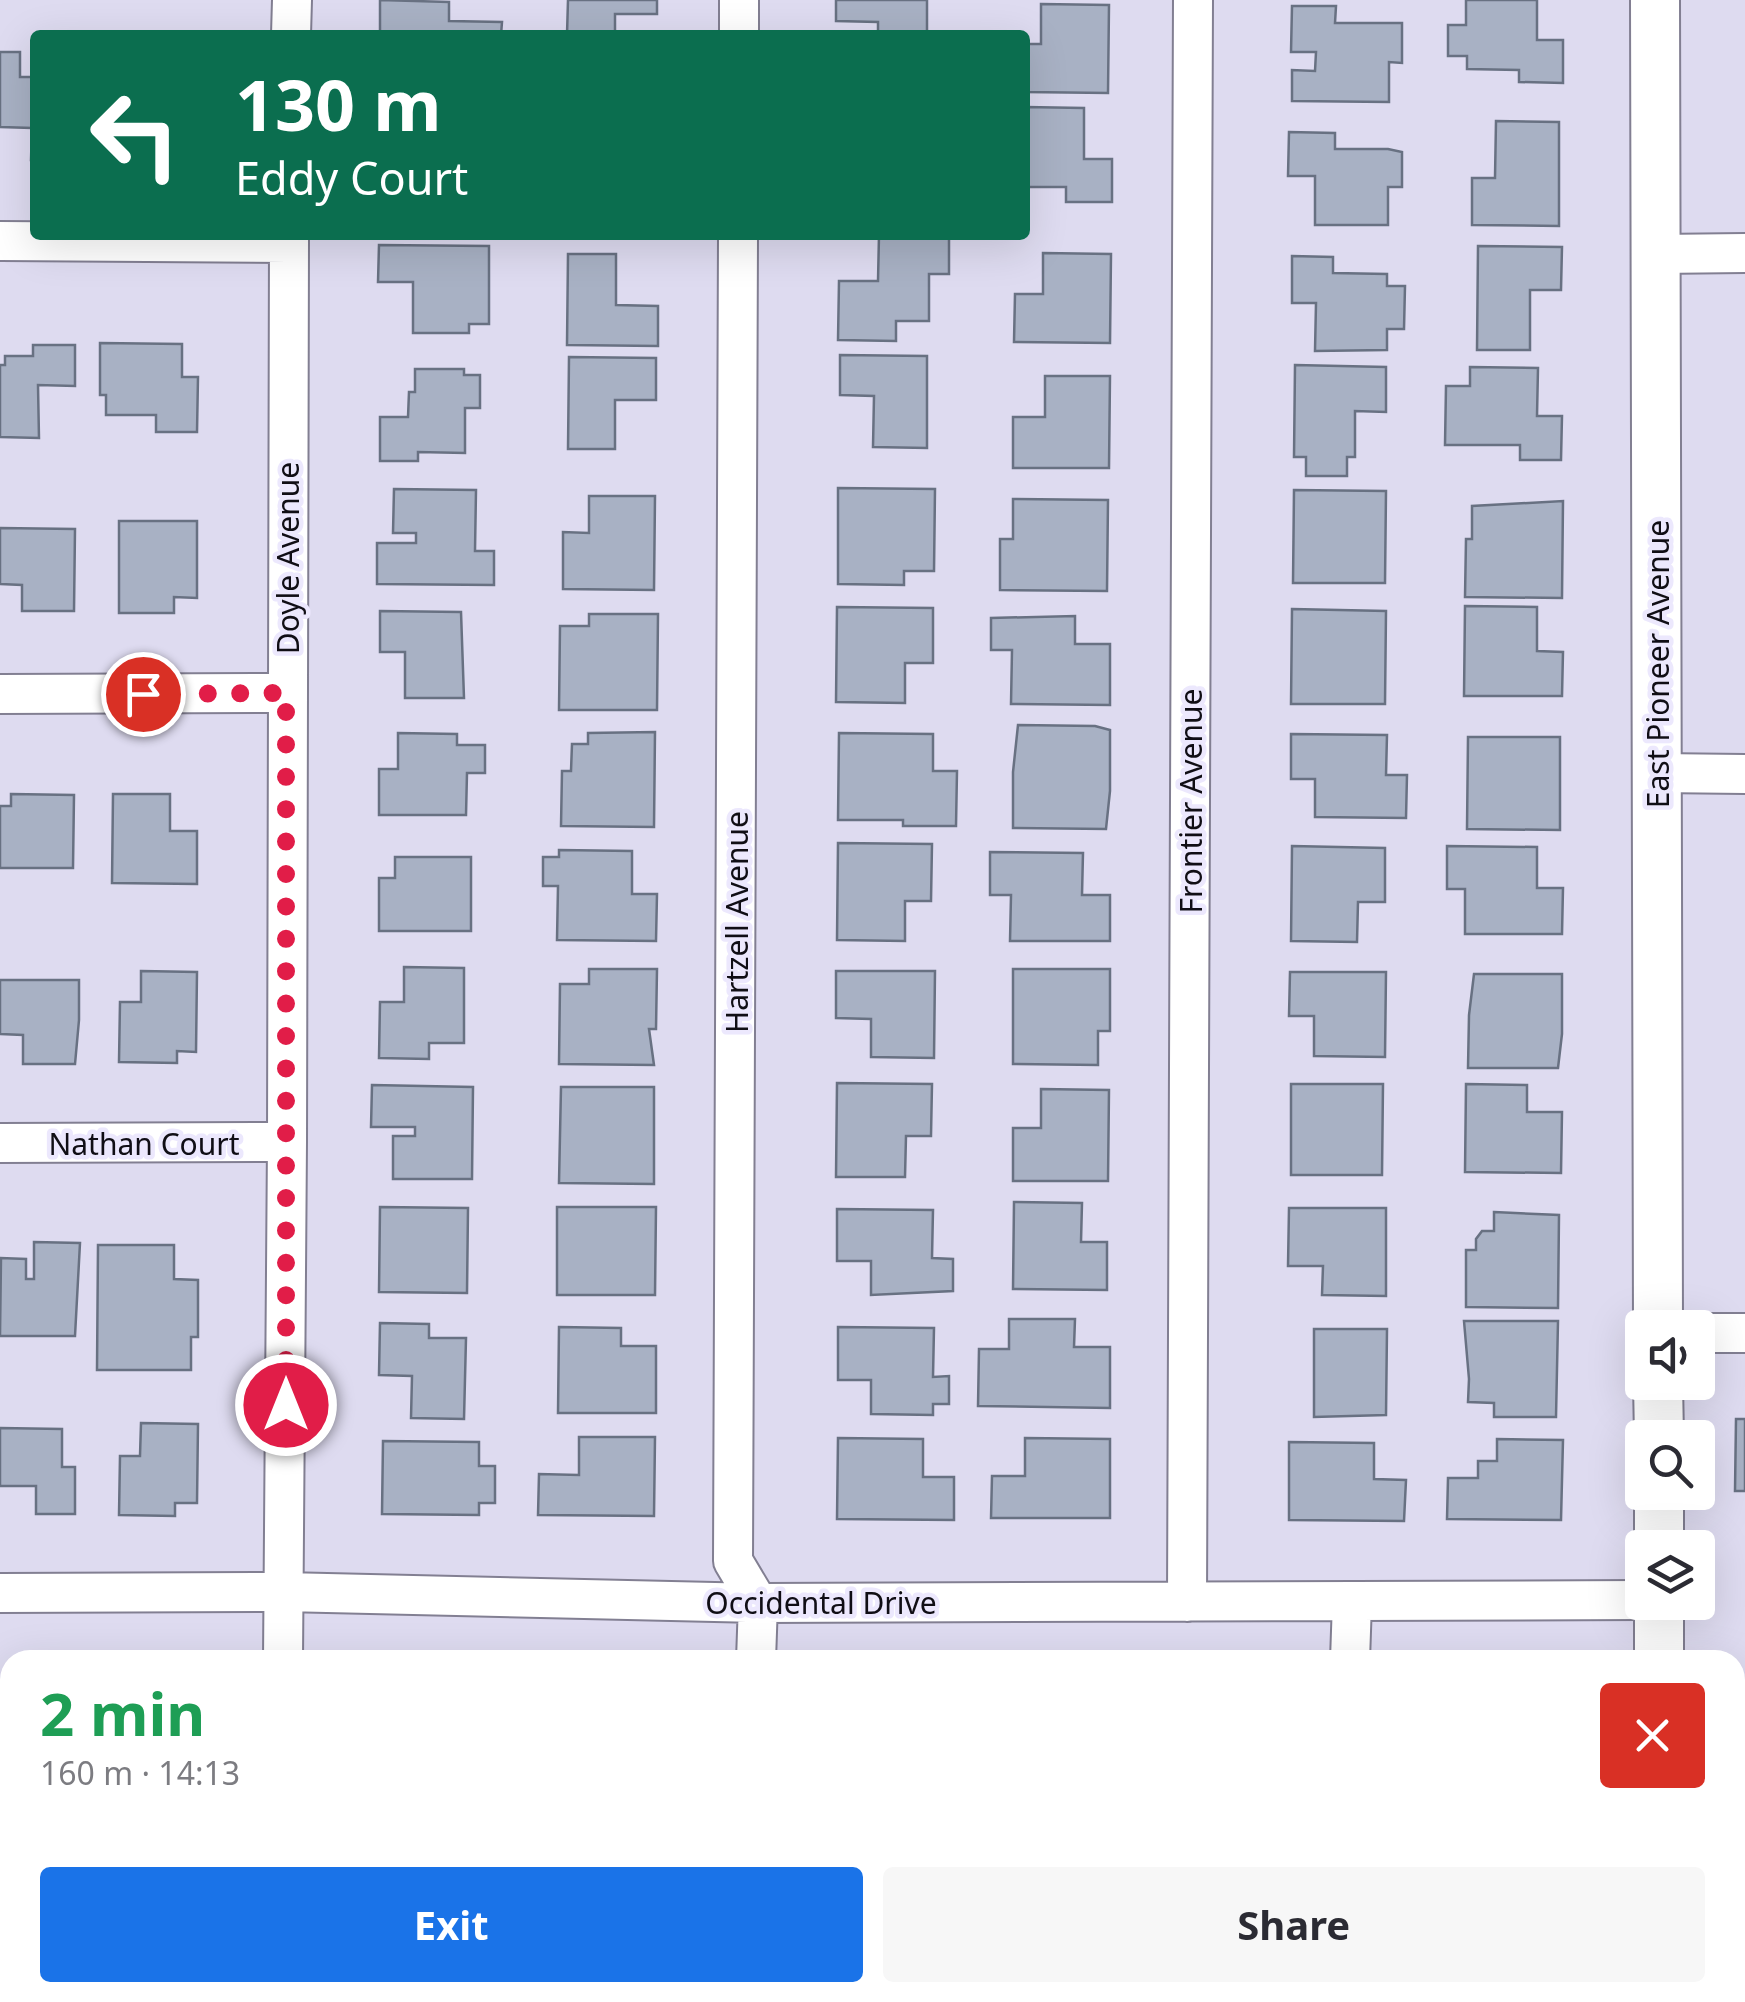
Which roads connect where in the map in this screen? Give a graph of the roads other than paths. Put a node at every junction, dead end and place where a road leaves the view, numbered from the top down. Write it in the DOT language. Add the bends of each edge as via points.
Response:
graph roads {
  1 [pos="292,0"];
  2 [pos="739,0"];
  3 [pos="1193,0"];
  4 [pos="1654,0"];
  5 [pos="292,30"];
  6 [pos="739,30"];
  7 [pos="192,240"];
  8 [pos="288,240"];
  9 [pos="738,240"];
  10 [pos="0,242"];
  11 [pos="1745,253"];
  12 [pos="1656,254"];
  13 [pos="286,693"];
  14 [pos="0,694"];
  15 [pos="1657,773"];
  16 [pos="1745,774"];
  17 [pos="287,1142"];
  18 [pos="0,1143"];
  19 [pos="1658,1310"];
  20 [pos="1715,1333"];
  21 [pos="1745,1333"];
  22 [pos="0,1592"];
  23 [pos="284,1592"];
  24 [pos="1625,1600"];
  25 [pos="1188,1602"];
  26 [pos="1352,1602"];
  27 [pos="758,1603"];
  28 [pos="1659,1620"];
  29 [pos="283,1650"];
  30 [pos="756,1650"];
  31 [pos="1350,1650"];
  32 [pos="1658,1650"];
  1 -- 5 [label="street"];
  2 -- 6 [label="street"];
  3 -- 25 [label="street, Frontier Avenue"];
  4 -- 12 [label="street, East Pioneer Avenue"];
  7 -- 10 [label="street"];
  8 -- 13 [label="street, Doyle Avenue"];
  9 -- 27 [label="street, Hartzell Avenue" via="733,1561"];
  11 -- 12 [label="street"];
  12 -- 15 [label="street, East Pioneer Avenue"];
  13 -- 14 [label="street"];
  13 -- 17 [label="street, Doyle Avenue"];
  15 -- 16 [label="street"];
  15 -- 19 [label="street, East Pioneer Avenue"];
  17 -- 18 [label="street, Nathan Court"];
  17 -- 23 [label="street, Doyle Avenue"];
  20 -- 21 [label="street"];
  22 -- 23 [label="street, Occidental Drive"];
  23 -- 27 [label="street, Occidental Drive"];
  23 -- 29 [label="street, Doyle Avenue"];
  24 -- 26 [label="street, Occidental Drive"];
  25 -- 26 [label="street, Occidental Drive"];
  25 -- 27 [label="street, Occidental Drive"];
  26 -- 31 [label="street"];
  27 -- 30 [label="street"];
  28 -- 32 [label="street"];
}
